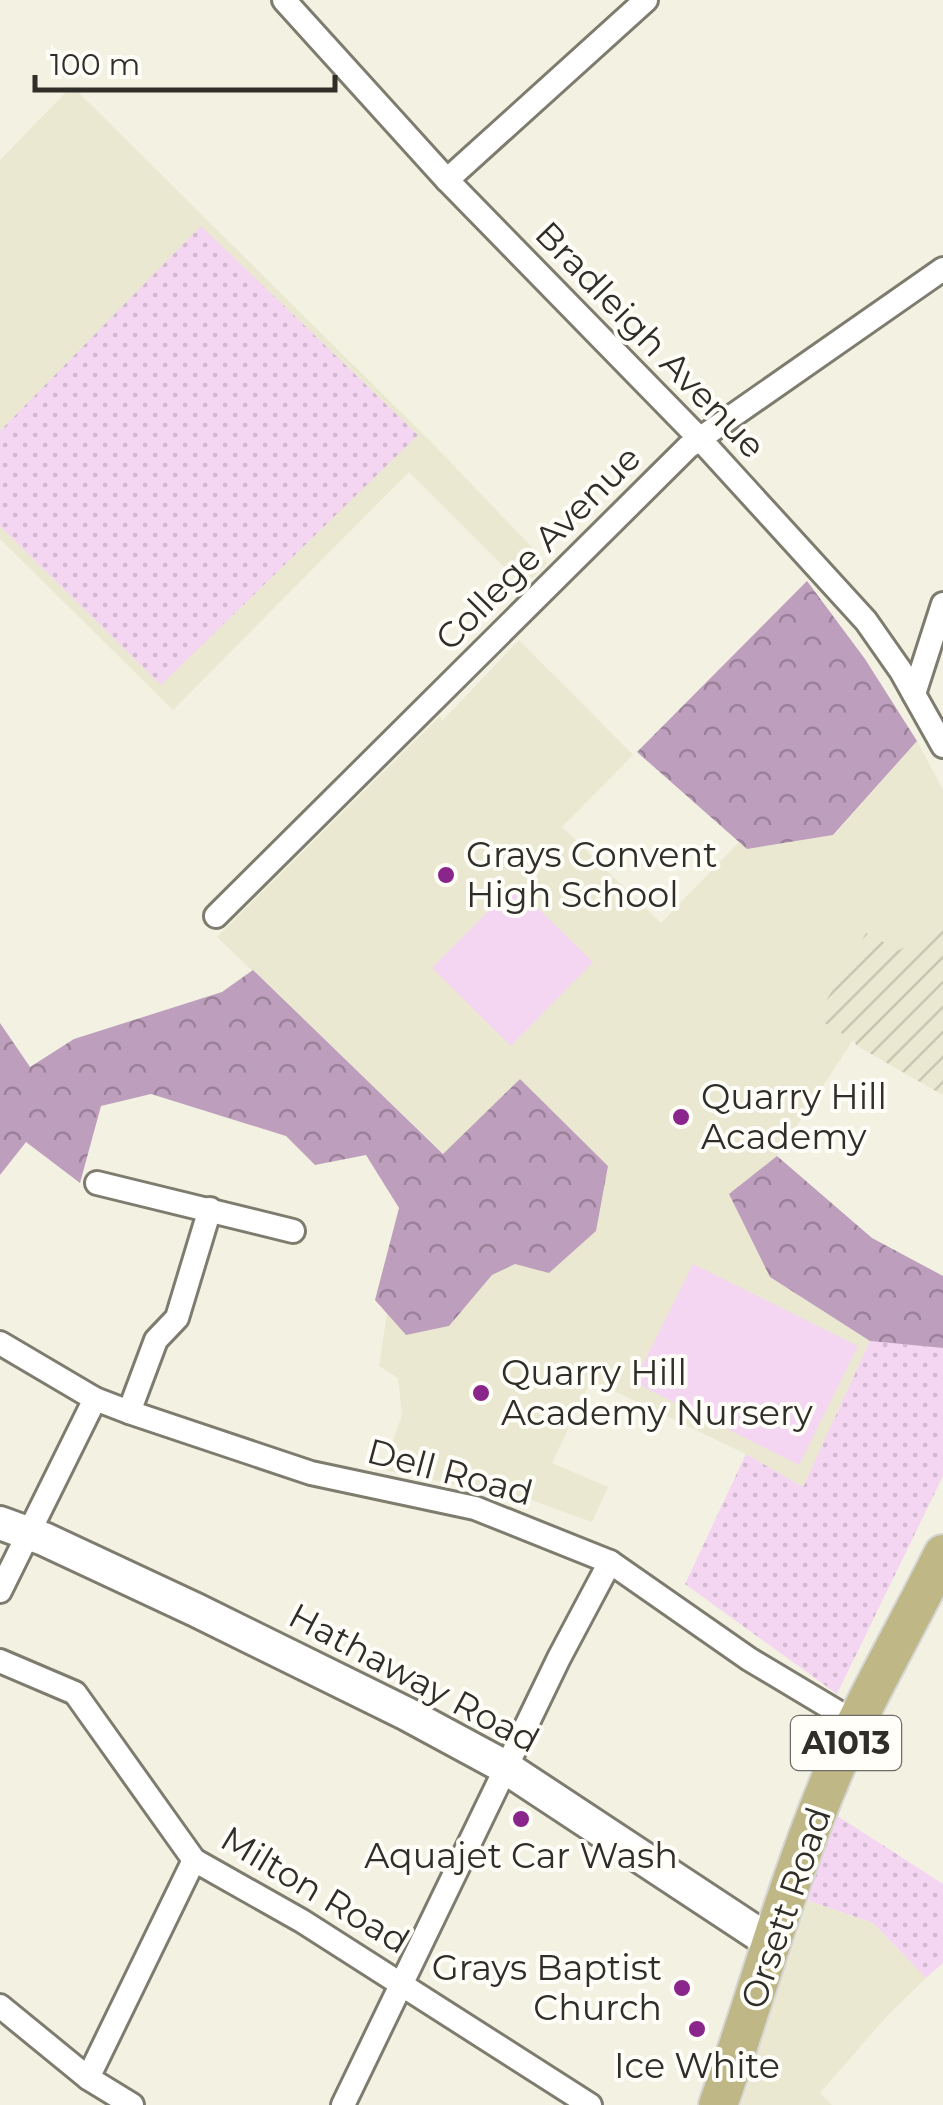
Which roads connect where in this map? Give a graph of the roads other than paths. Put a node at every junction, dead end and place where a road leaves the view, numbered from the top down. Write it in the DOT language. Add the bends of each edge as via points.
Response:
graph roads {
  1 [pos="284,0"];
  2 [pos="646,0"];
  3 [pos="446,180"];
  4 [pos="943,269"];
  5 [pos="700,440"];
  6 [pos="943,604"];
  7 [pos="914,694"];
  8 [pos="943,746"];
  9 [pos="216,916"];
  10 [pos="97,1183"];
  11 [pos="210,1209"];
  12 [pos="292,1231"];
  13 [pos="0,1343"];
  14 [pos="95,1399"];
  15 [pos="129,1412"];
  16 [pos="14,1529"];
  17 [pos="943,1554"];
  18 [pos="610,1562"];
  19 [pos="0,1591"];
  20 [pos="934,1594"];
  21 [pos="0,1661"];
  22 [pos="856,1723"];
  23 [pos="505,1767"];
  24 [pos="194,1860"];
  25 [pos="770,1942"];
  26 [pos="403,1984"];
  27 [pos="0,2006"];
  28 [pos="88,2078"];
  29 [pos="132,2105"];
  30 [pos="343,2105"];
  31 [pos="590,2105"];
  32 [pos="718,2105"];
  1 -- 3 [label="street, Bradleigh Avenue"];
  2 -- 3 [label="street"];
  3 -- 5 [label="street, Bradleigh Avenue"];
  4 -- 5 [label="street, College Avenue"];
  5 -- 7 [label="street, Bradleigh Avenue" via="866,621"];
  5 -- 9 [label="street, College Avenue"];
  6 -- 7 [label="street"];
  7 -- 8 [label="street, Bradleigh Avenue"];
  10 -- 11 [label="street"];
  11 -- 12 [label="street"];
  11 -- 15 [label="street" via="177,1318 156,1340"];
  13 -- 14 [label="street, Dell Road"];
  14 -- 15 [label="street, Dell Road"];
  14 -- 16 [label="street"];
  15 -- 18 [label="street, Dell Road" via="311,1473 475,1508"];
  16 -- 19 [label="street"];
  16 -- 23 [label="street, Hathaway Road" via="211,1618"];
  17 -- 20 [label="main road, Orsett Road / A1013"];
  18 -- 22 [label="street, Dell Road" via="749,1659"];
  18 -- 23 [label="street"];
  20 -- 22 [label="main road, Orsett Road / A1013"];
  21 -- 24 [label="street, Milton Road" via="75,1693"];
  22 -- 25 [label="main road, Orsett Road / A1013"];
  23 -- 25 [label="street, Hathaway Road"];
  23 -- 26 [label="street"];
  24 -- 26 [label="street, Milton Road"];
  24 -- 28 [label="street"];
  25 -- 32 [label="main road, Orsett Road / A1013"];
  26 -- 30 [label="street"];
  26 -- 31 [label="street, Milton Road"];
  27 -- 28 [label="street"];
  28 -- 29 [label="street"];
}
